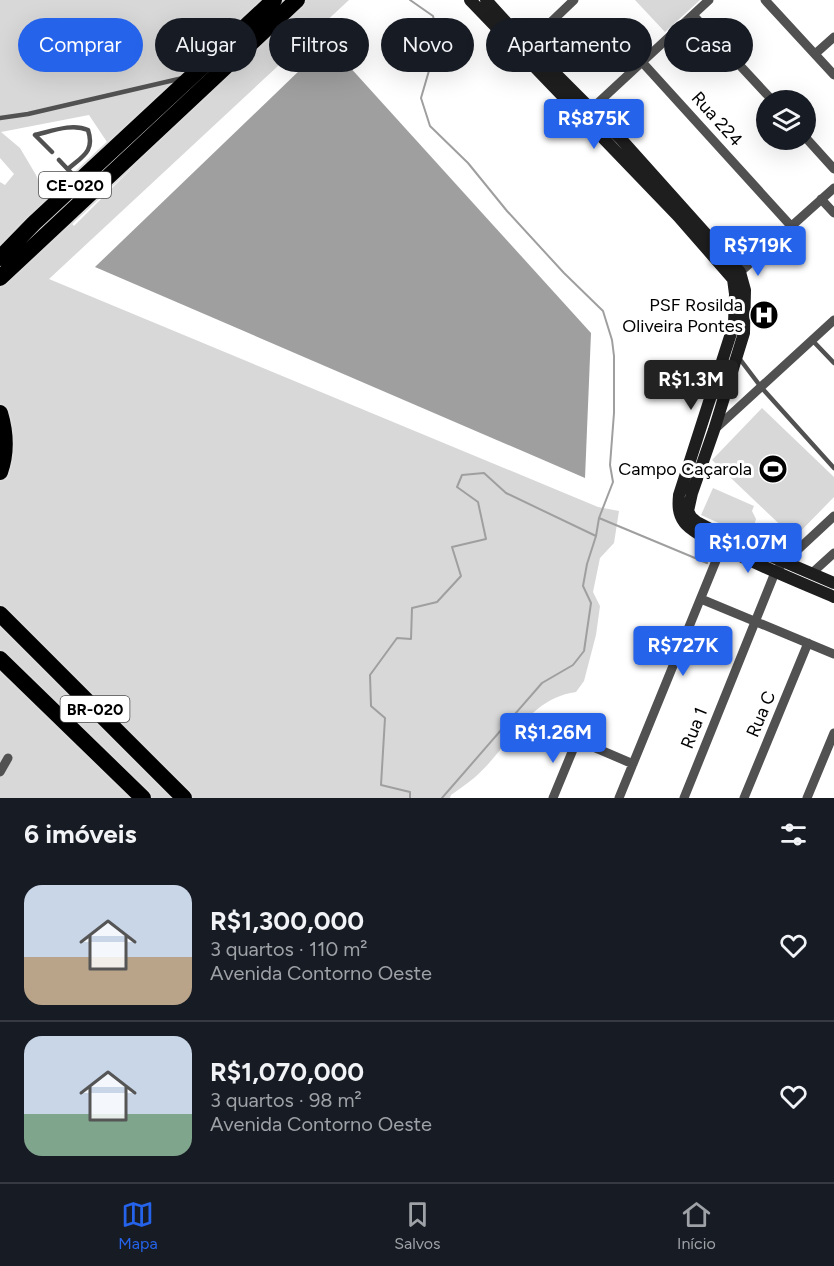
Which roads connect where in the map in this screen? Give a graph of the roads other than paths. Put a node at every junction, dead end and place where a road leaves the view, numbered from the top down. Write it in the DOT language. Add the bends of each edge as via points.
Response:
graph roads {
  1 [pos="274,0"];
  2 [pos="297,0"];
  3 [pos="486,0"];
  4 [pos="574,0"];
  5 [pos="710,0"];
  6 [pos="779,0"];
  7 [pos="473,1"];
  8 [pos="769,4"];
  9 [pos="693,15"];
  10 [pos="502,18"];
  11 [pos="555,18"];
  12 [pos="834,37"];
  13 [pos="652,53"];
  14 [pos="815,54"];
  15 [pos="551,72"];
  16 [pos="631,72"];
  17 [pos="651,72"];
  18 [pos="834,75"];
  19 [pos="191,76"];
  20 [pos="762,90"];
  21 [pos="587,112"];
  22 [pos="0,118"];
  23 [pos="816,149"];
  24 [pos="52,152"];
  25 [pos="59,160"];
  26 [pos="834,169"];
  27 [pos="74,175"];
  28 [pos="834,188"];
  29 [pos="821,199"];
  30 [pos="834,213"];
  31 [pos="34,223"];
  32 [pos="791,226"];
  33 [pos="33,247"];
  34 [pos="0,248"];
  35 [pos="0,258"];
  36 [pos="737,275"];
  37 [pos="0,278"];
  38 [pos="0,291"];
  39 [pos="834,320"];
  40 [pos="812,340"];
  41 [pos="737,356"];
  42 [pos="834,363"];
  43 [pos="760,387"];
  44 [pos="0,413"];
  45 [pos="714,430"];
  46 [pos="834,468"];
  47 [pos="0,472"];
  48 [pos="834,516"];
  49 [pos="687,519"];
  50 [pos="722,546"];
  51 [pos="834,553"];
  52 [pos="780,566"];
  53 [pos="812,573"];
  54 [pos="832,580"];
  55 [pos="834,597"];
  56 [pos="701,599"];
  57 [pos="2,614"];
  58 [pos="755,621"];
  59 [pos="808,643"];
  60 [pos="834,654"];
  61 [pos="1,660"];
  62 [pos="834,733"];
  63 [pos="8,758"];
  64 [pos="633,764"];
  65 [pos="0,772"];
  66 [pos="143,798"];
  67 [pos="184,798"];
  68 [pos="553,798"];
  69 [pos="619,798"];
  70 [pos="684,798"];
  71 [pos="744,798"];
  72 [pos="807,798"];
  1 -- 19 [label="highway, CE-020"];
  2 -- 33 [label="highway, CE-020"];
  3 -- 10 [label="street"];
  4 -- 11 [label="street"];
  5 -- 9 [label="street"];
  6 -- 8 [label="street"];
  7 -- 21 [label="street"];
  8 -- 14 [label="street"];
  9 -- 13 [label="street"];
  9 -- 20 [label="street"];
  12 -- 14 [label="street"];
  14 -- 18 [label="street"];
  15 -- 21 [label="street"];
  16 -- 21 [label="street"];
  17 -- 32 [label="street, Rua 224"];
  19 -- 22 [label="lane"];
  19 -- 27 [label="highway, CE-020"];
  21 -- 36 [label="street" via="678,216"];
  23 -- 26 [label="street"];
  24 -- 27 [label="lane" via="35,135 72,127 88,130 92,141"];
  25 -- 27 [label="lane"];
  27 -- 31 [label="highway, CE-020"];
  28 -- 29 [label="street"];
  29 -- 30 [label="street"];
  29 -- 32 [label="street"];
  31 -- 34 [label="highway"];
  31 -- 35 [label="highway"];
  32 -- 36 [label="street"];
  33 -- 37 [label="highway"];
  33 -- 38 [label="highway" via="22,267"];
  36 -- 41 [label="street" via="745,290 746,313"];
  36 -- 49 [label="street" via="734,324 679,495 678,505"];
  39 -- 40 [label="street"];
  40 -- 42 [label="lane"];
  40 -- 43 [label="street"];
  41 -- 43 [label="lane"];
  41 -- 45 [label="street"];
  43 -- 45 [label="street"];
  43 -- 46 [label="lane"];
  44 -- 47 [label="highway" via="5,438"];
  45 -- 49 [label="street"];
  48 -- 52 [label="street"];
  49 -- 50 [label="street" via="695,532"];
  49 -- 52 [label="street"];
  50 -- 52 [label="street"];
  50 -- 56 [label="street"];
  51 -- 53 [label="street"];
  52 -- 53 [label="street"];
  52 -- 55 [label="street"];
  52 -- 58 [label="street, Rua 1"];
  53 -- 54 [label="street"];
  56 -- 58 [label="street"];
  56 -- 64 [label="street"];
  57 -- 67 [label="highway, BR-020"];
  58 -- 59 [label="street"];
  58 -- 70 [label="street, Rua 1"];
  59 -- 60 [label="street"];
  59 -- 71 [label="street, Rua C"];
  61 -- 66 [label="highway, BR-020"];
  62 -- 72 [label="street"];
  63 -- 65 [label="street"];
  64 -- 68 [label="street" via="577,740"];
  64 -- 69 [label="street"];
}
